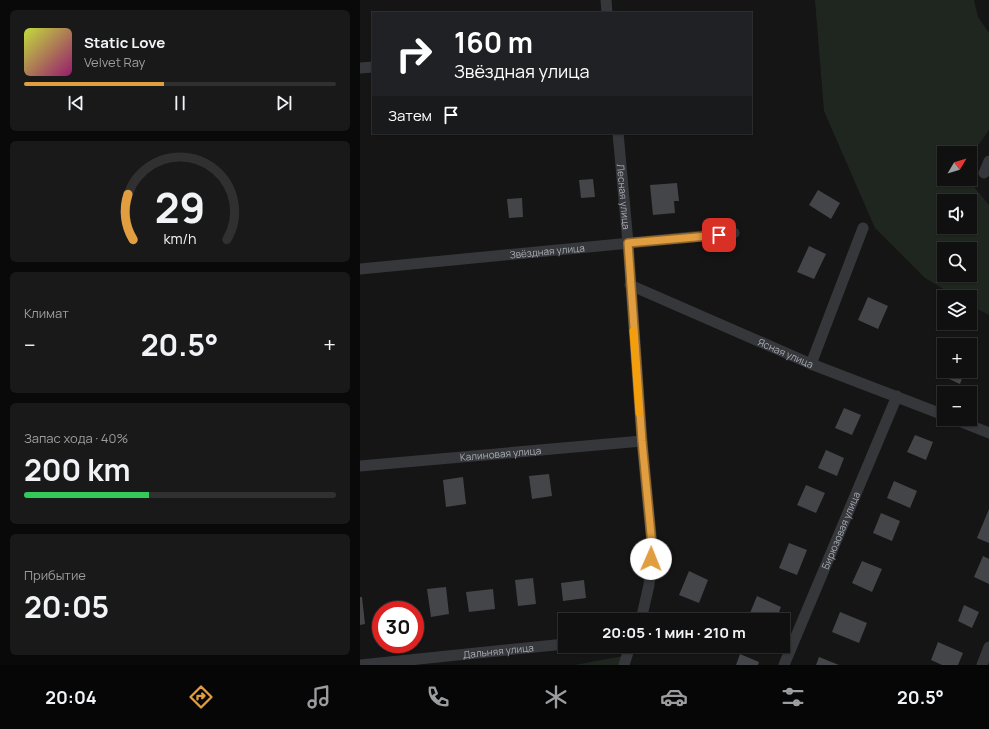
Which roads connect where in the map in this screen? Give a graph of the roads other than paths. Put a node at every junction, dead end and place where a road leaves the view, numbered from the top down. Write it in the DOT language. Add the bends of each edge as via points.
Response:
graph roads {
  1 [pos="606,0"];
  2 [pos="607,12"];
  3 [pos="372,67"];
  4 [pos="360,68"];
  5 [pos="618,134"];
  6 [pos="989,161"];
  7 [pos="984,174"];
  8 [pos="863,228"];
  9 [pos="734,234"];
  10 [pos="628,243"];
  11 [pos="360,269"];
  12 [pos="630,285"];
  13 [pos="811,364"];
  14 [pos="896,396"];
  15 [pos="937,412"];
  16 [pos="972,426"];
  17 [pos="989,433"];
  18 [pos="642,441"];
  19 [pos="360,466"];
  20 [pos="642,613"];
  21 [pos="558,645"];
  22 [pos="989,647"];
  23 [pos="628,653"];
  24 [pos="360,665"];
  25 [pos="624,665"];
  26 [pos="784,665"];
  27 [pos="982,665"];
  1 -- 2 [label="street"];
  3 -- 4 [label="street"];
  5 -- 10 [label="street, Лесная улица"];
  6 -- 7 [label="street"];
  8 -- 13 [label="street"];
  9 -- 10 [label="street, Звёздная улица"];
  10 -- 11 [label="street, Звёздная улица"];
  10 -- 12 [label="street, Лесная улица"];
  12 -- 13 [label="street, Ясная улица"];
  12 -- 18 [label="street, Лесная улица"];
  13 -- 14 [label="street, Ясная улица"];
  14 -- 15 [label="street, Ясная улица"];
  14 -- 26 [label="street, Бирюзовая улица"];
  16 -- 17 [label="street"];
  18 -- 19 [label="street, Калиновая улица"];
  18 -- 20 [label="street, Лесная улица" via="652,545 649,585"];
  21 -- 24 [label="street, Дальняя улица"];
  22 -- 27 [label="street"];
  23 -- 25 [label="street"];
}
